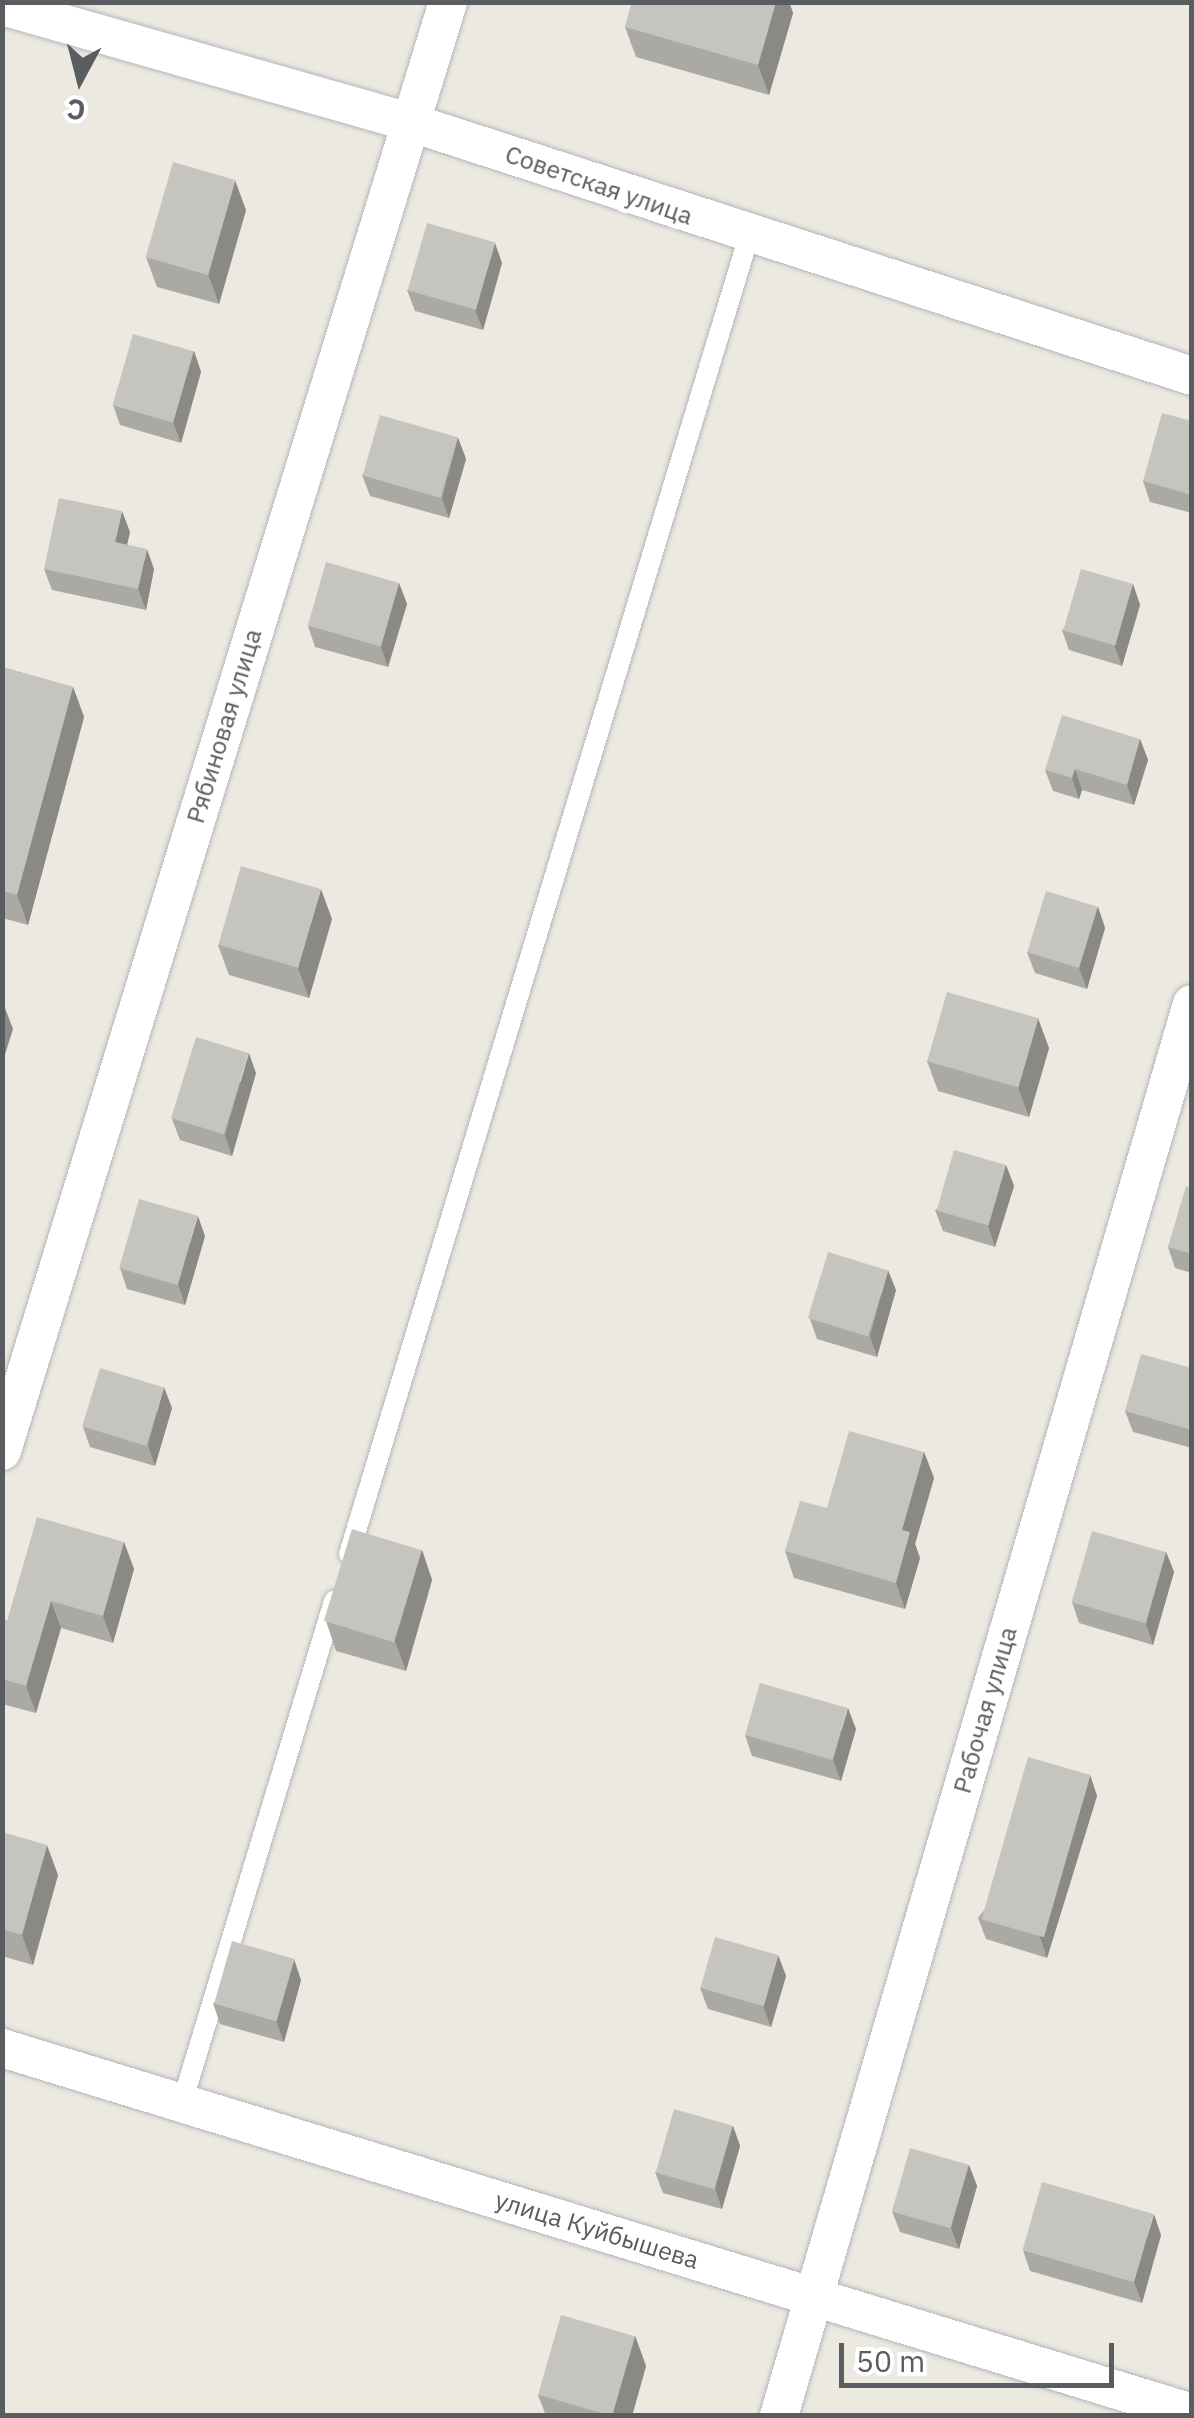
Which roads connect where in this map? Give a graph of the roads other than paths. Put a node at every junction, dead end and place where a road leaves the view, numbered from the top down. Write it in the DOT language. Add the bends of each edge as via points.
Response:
graph roads {
  1 [pos="448,2"];
  2 [pos="2,6"];
  3 [pos="409,122"];
  4 [pos="749,236"];
  5 [pos="1192,376"];
  6 [pos="1192,1004"];
  7 [pos="2,1451"];
  8 [pos="2,2048"];
  9 [pos="182,2103"];
  10 [pos="813,2296"];
  11 [pos="1192,2413"];
  12 [pos="780,2416"];
  1 -- 3 [label="street, Рябиновая улица"];
  2 -- 3 [label="street, Советская улица"];
  3 -- 4 [label="street, Советская улица"];
  3 -- 7 [label="street, Рябиновая улица"];
  4 -- 5 [label="street, Советская улица"];
  4 -- 9 [label="lane"];
  6 -- 10 [label="street, Рабочая улица"];
  8 -- 9 [label="street, улица Куйбышева"];
  9 -- 10 [label="street, улица Куйбышева"];
  10 -- 11 [label="street, улица Куйбышева"];
  10 -- 12 [label="street, Рабочая улица"];
}
